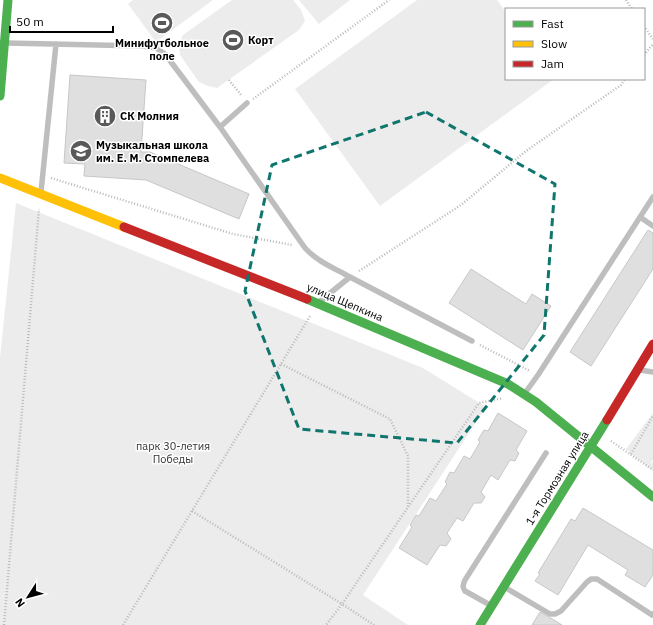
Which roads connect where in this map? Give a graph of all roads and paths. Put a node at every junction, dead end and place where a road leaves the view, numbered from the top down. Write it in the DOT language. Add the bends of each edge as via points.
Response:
graph roads {
  1 [pos="8,0"];
  2 [pos="389,0"];
  3 [pos="645,27"];
  4 [pos="653,39"];
  5 [pos="4,43"];
  6 [pos="56,44"];
  7 [pos="653,44"];
  8 [pos="645,54"];
  9 [pos="228,80"];
  10 [pos="624,80"];
  11 [pos="0,96"];
  12 [pos="247,103"];
  13 [pos="220,127"];
  14 [pos="42,176"];
  15 [pos="0,178"];
  16 [pos="41,194"];
  17 [pos="653,197"];
  18 [pos="640,217"];
  19 [pos="653,226"];
  20 [pos="306,248"];
  21 [pos="350,277"];
  22 [pos="318,303"];
  23 [pos="472,341"];
  24 [pos="653,344"];
  25 [pos="281,364"];
  26 [pos="638,369"];
  27 [pos="653,372"];
  28 [pos="538,375"];
  29 [pos="524,394"];
  30 [pos="653,416"];
  31 [pos="599,433"];
  32 [pos="591,447"];
  33 [pos="546,453"];
  34 [pos="631,454"];
  35 [pos="653,470"];
  36 [pos="653,497"];
  37 [pos="408,507"];
  38 [pos="192,511"];
  39 [pos="504,587"];
  40 [pos="342,604"];
  41 [pos="492,606"];
  42 [pos="653,614"];
  43 [pos="4,625"];
  44 [pos="123,625"];
  45 [pos="326,625"];
  46 [pos="374,625"];
  47 [pos="480,625"];
  1 -- 5 [label="street"];
  2 -- 12 [label="path"];
  3 -- 4 [label="path"];
  5 -- 6 [label="lane"];
  5 -- 11 [label="street"];
  6 -- 13 [label="lane" via="156,48 165,54"];
  6 -- 14 [label="lane"];
  7 -- 8 [label="path"];
  9 -- 12 [label="path"];
  10 -- 21 [label="path" via="621,85 526,152 461,205"];
  12 -- 13 [label="lane"];
  13 -- 20 [label="lane"];
  14 -- 16 [label="lane"];
  14 -- 20 [label="path" via="233,234"];
  15 -- 16 [label="street, улица Щепкина"];
  16 -- 22 [label="street, улица Щепкина"];
  16 -- 43 [label="path"];
  17 -- 18 [label="lane"];
  18 -- 19 [label="lane"];
  18 -- 28 [label="lane"];
  20 -- 21 [label="lane" via="312,256"];
  21 -- 22 [label="lane"];
  21 -- 23 [label="lane"];
  22 -- 25 [label="path"];
  22 -- 29 [label="street, улица Щепкина" via="508,384"];
  23 -- 28 [label="path"];
  24 -- 26 [label="street, 1-я Тормозная улица"];
  25 -- 37 [label="path" via="390,419 408,456"];
  25 -- 38 [label="path"];
  26 -- 27 [label="lane"];
  26 -- 31 [label="street, 1-я Тормозная улица"];
  28 -- 29 [label="lane"];
  29 -- 32 [label="street, улица Щепкина"];
  29 -- 37 [label="path" via="479,403"];
  30 -- 34 [label="path"];
  31 -- 32 [label="street, 1-я Тормозная улица"];
  31 -- 34 [label="path"];
  32 -- 36 [label="street, улица Щепкина"];
  32 -- 39 [label="street, 1-я Тормозная улица"];
  33 -- 41 [label="lane" via="465,580 465,592"];
  34 -- 35 [label="path"];
  37 -- 40 [label="path"];
  38 -- 40 [label="path"];
  38 -- 44 [label="path"];
  39 -- 41 [label="street, 1-я Тормозная улица"];
  39 -- 42 [label="lane" via="550,614 555,614 561,611 587,582 596,579"];
  40 -- 45 [label="path"];
  40 -- 46 [label="path"];
  41 -- 47 [label="street, 1-я Тормозная улица"];
}
